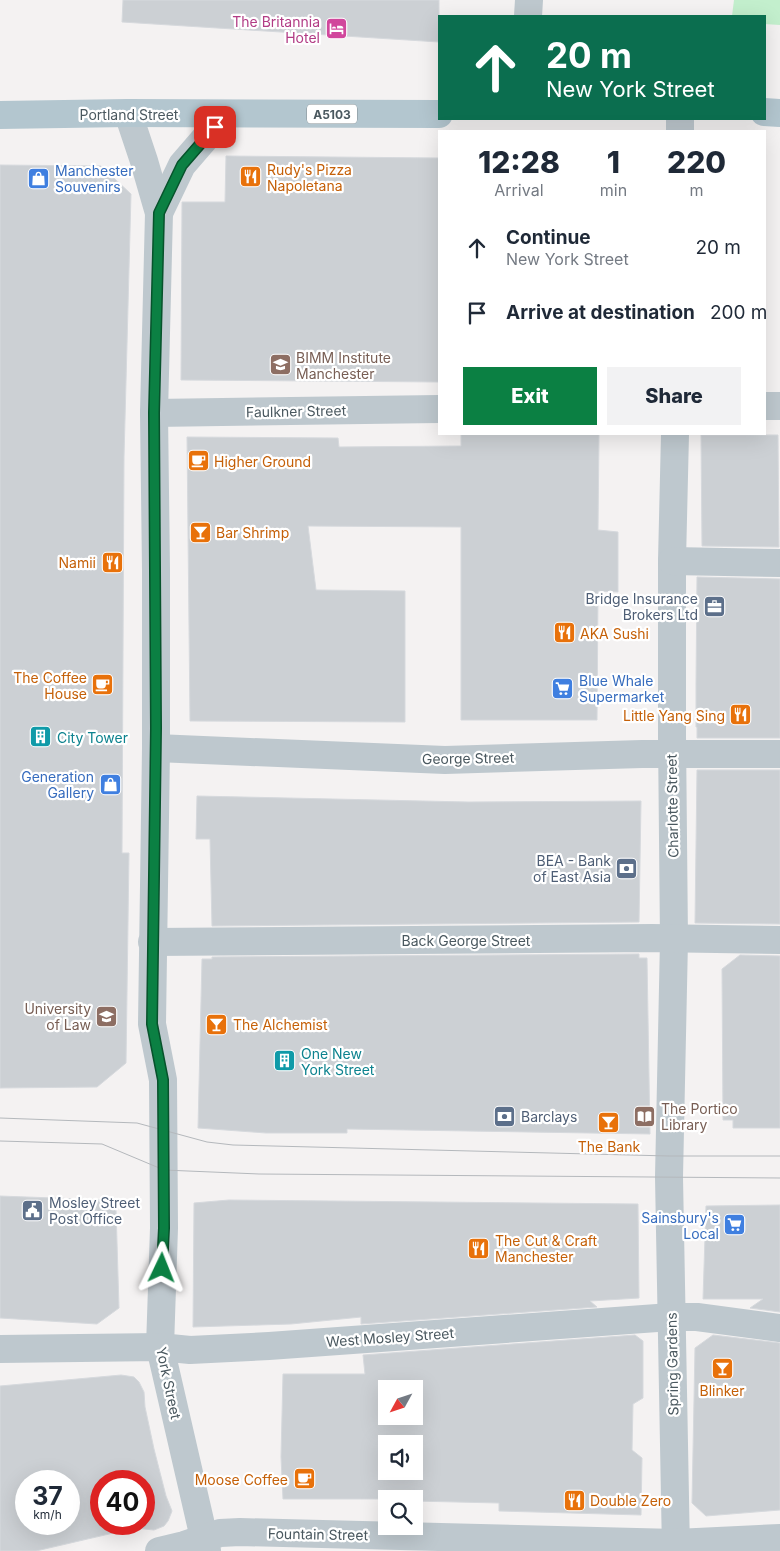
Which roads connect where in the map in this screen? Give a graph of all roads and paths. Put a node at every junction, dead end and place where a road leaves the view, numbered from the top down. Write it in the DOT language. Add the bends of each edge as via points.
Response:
graph roads {
  1 [pos="528,0"];
  2 [pos="528,15"];
  3 [pos="766,112"];
  4 [pos="128,113"];
  5 [pos="780,113"];
  6 [pos="226,114"];
  7 [pos="438,114"];
  8 [pos="0,115"];
  9 [pos="159,213"];
  10 [pos="766,406"];
  11 [pos="780,406"];
  12 [pos="438,409"];
  13 [pos="154,413"];
  14 [pos="675,435"];
  15 [pos="672,561"];
  16 [pos="780,562"];
  17 [pos="156,748"];
  18 [pos="672,754"];
  19 [pos="780,754"];
  20 [pos="674,940"];
  21 [pos="780,940"];
  22 [pos="152,942"];
  23 [pos="669,1177"];
  24 [pos="671,1317"];
  25 [pos="780,1328"];
  26 [pos="160,1347"];
  27 [pos="0,1348"];
  28 [pos="780,1538"];
  29 [pos="205,1544"];
  30 [pos="676,1547"];
  31 [pos="158,1551"];
  1 -- 2 [label="street"];
  3 -- 5 [label="main road"];
  4 -- 6 [label="main road, Portland Street / A5103"];
  4 -- 8 [label="main road, Portland Street / A5103"];
  4 -- 9 [label="street"];
  6 -- 7 [label="main road, Portland Street / A5103"];
  6 -- 9 [label="street" via="182,165"];
  9 -- 13 [label="street, York Street"];
  10 -- 11 [label="street"];
  12 -- 13 [label="street, Faulkner Street"];
  13 -- 17 [label="street, York Street"];
  14 -- 15 [label="street, Charlotte Street"];
  15 -- 16 [label="street"];
  15 -- 18 [label="street, Charlotte Street"];
  17 -- 18 [label="street, George Street" via="445,760"];
  17 -- 22 [label="street, York Street"];
  18 -- 19 [label="street, George Street"];
  18 -- 20 [label="street, Charlotte Street"];
  20 -- 21 [label="street, Back George Street"];
  20 -- 22 [label="street, Back George Street"];
  20 -- 23 [label="street, Charlotte Street"];
  22 -- 26 [label="street, York Street" via="152,1024 163,1080 164,1228"];
  23 -- 24 [label="street, Spring Gardens"];
  24 -- 25 [label="street, West Mosley Street" via="697,1317"];
  24 -- 26 [label="street, West Mosley Street" via="269,1346 190,1350"];
  24 -- 30 [label="street, Spring Gardens"];
  26 -- 27 [label="street, West Mosley Street"];
  26 -- 29 [label="street, York Street"];
  28 -- 30 [label="street, Fountain Street"];
  29 -- 30 [label="street, Fountain Street" via="220,1533 240,1532"];
  29 -- 31 [label="street, Fountain Street"];
}
